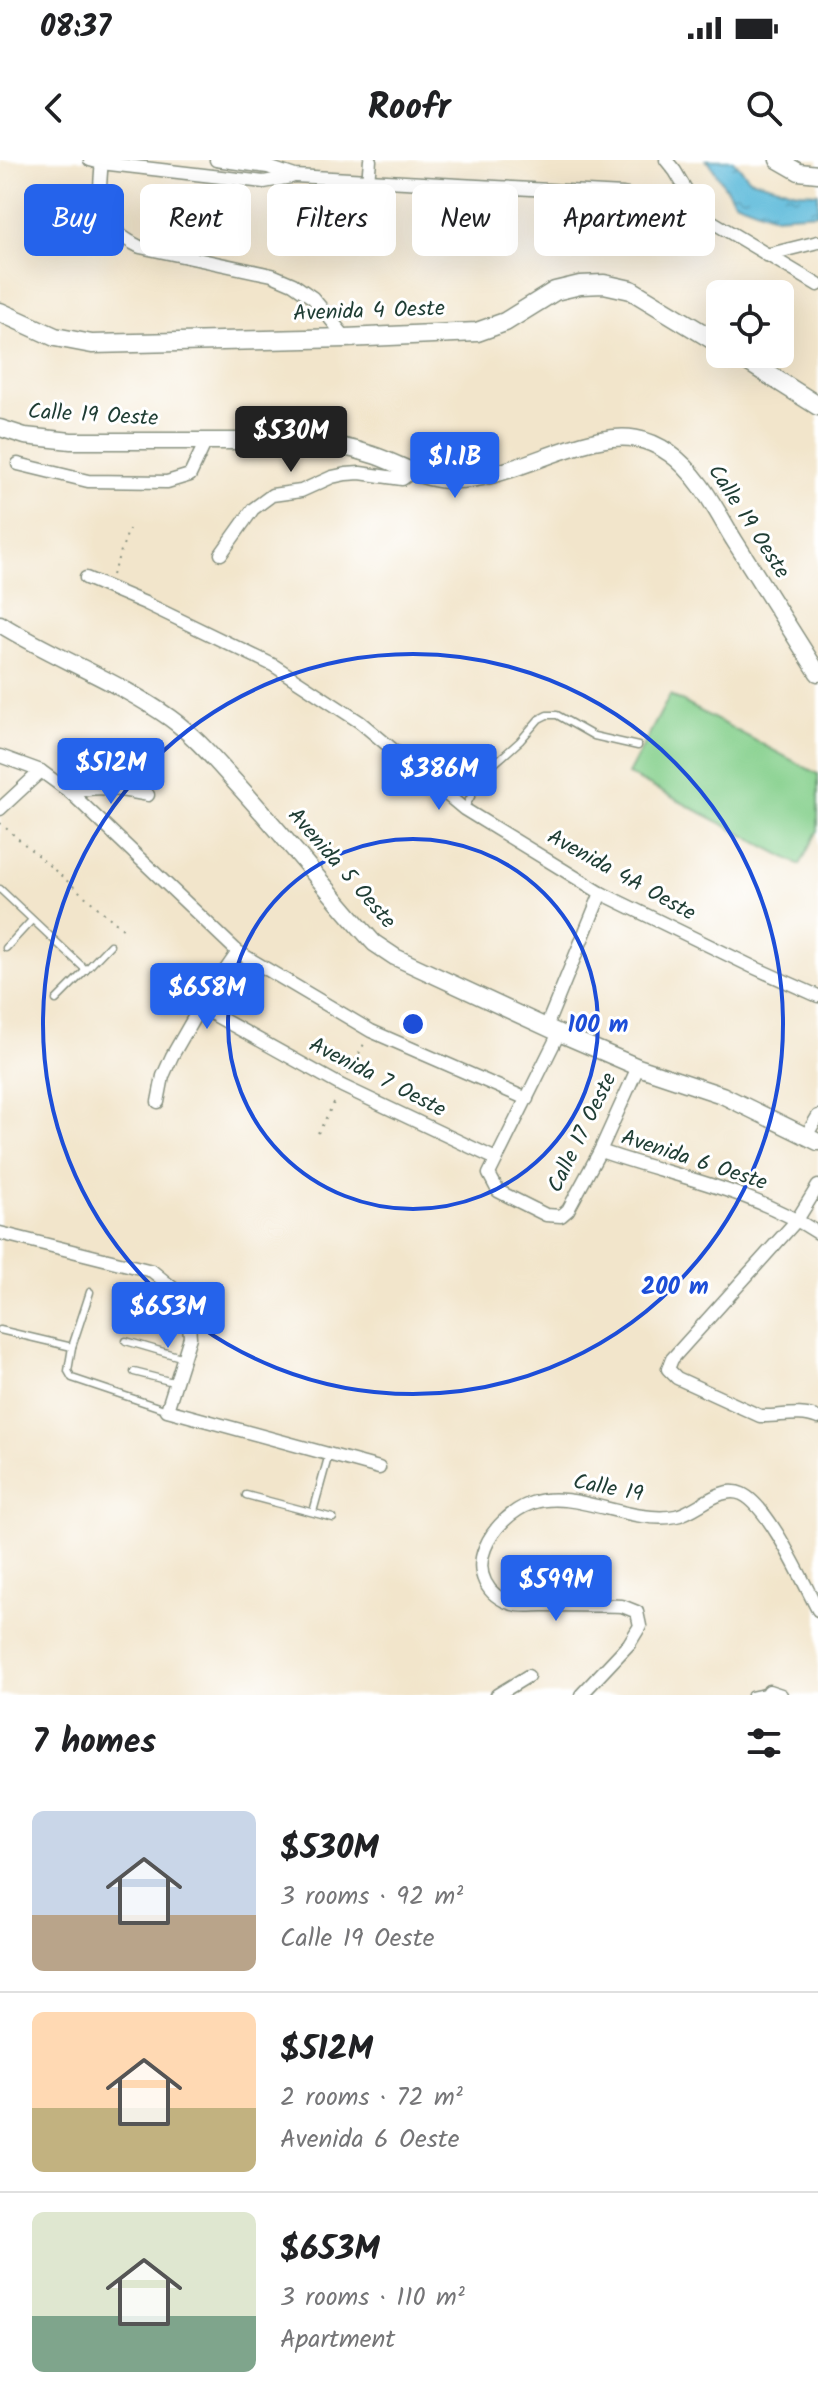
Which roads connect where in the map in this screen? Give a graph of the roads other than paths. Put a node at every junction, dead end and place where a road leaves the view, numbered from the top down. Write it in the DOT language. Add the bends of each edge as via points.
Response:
graph roads {
  1 [pos="216,160"];
  2 [pos="370,160"];
  3 [pos="666,160"];
  4 [pos="778,160"];
  5 [pos="98,161"];
  6 [pos="818,174"];
  7 [pos="295,176"];
  8 [pos="368,182"];
  9 [pos="683,184"];
  10 [pos="534,190"];
  11 [pos="715,224"];
  12 [pos="818,242"];
  13 [pos="766,255"];
  14 [pos="818,285"];
  15 [pos="0,312"];
  16 [pos="706,336"];
  17 [pos="346,338"];
  18 [pos="758,368"];
  19 [pos="818,406"];
  20 [pos="0,428"];
  21 [pos="206,441"];
  22 [pos="18,464"];
  23 [pos="412,472"];
  24 [pos="221,554"];
  25 [pos="86,578"];
  26 [pos="0,624"];
  27 [pos="818,673"];
  28 [pos="638,746"];
  29 [pos="0,756"];
  30 [pos="41,771"];
  31 [pos="71,793"];
  32 [pos="148,795"];
  33 [pos="0,809"];
  34 [pos="464,809"];
  35 [pos="0,889"];
  36 [pos="601,893"];
  37 [pos="32,920"];
  38 [pos="110,945"];
  39 [pos="6,948"];
  40 [pos="238,952"];
  41 [pos="86,970"];
  42 [pos="818,996"];
  43 [pos="56,1000"];
  44 [pos="200,1007"];
  45 [pos="552,1030"];
  46 [pos="638,1067"];
  47 [pos="527,1099"];
  48 [pos="158,1102"];
  49 [pos="818,1116"];
  50 [pos="812,1139"];
  51 [pos="600,1151"];
  52 [pos="496,1159"];
  53 [pos="818,1186"];
  54 [pos="797,1220"];
  55 [pos="0,1233"];
  56 [pos="818,1233"];
  57 [pos="90,1292"];
  58 [pos="0,1330"];
  59 [pos="126,1341"];
  60 [pos="72,1347"];
  61 [pos="184,1358"];
  62 [pos="134,1372"];
  63 [pos="177,1383"];
  64 [pos="167,1410"];
  65 [pos="818,1418"];
  66 [pos="329,1454"];
  67 [pos="379,1468"];
  68 [pos="246,1495"];
  69 [pos="313,1512"];
  70 [pos="333,1518"];
  71 [pos="818,1610"];
  72 [pos="528,1676"];
  73 [pos="775,1693"];
  74 [pos="497,1695"];
  75 [pos="581,1695"];
  76 [pos="751,1695"];
  1 -- 7 [label="street"];
  2 -- 8 [label="street"];
  3 -- 9 [label="street"];
  4 -- 6 [label="street" via="799,172"];
  5 -- 7 [label="street" via="264,182"];
  5 -- 17 [label="street" via="103,216 127,240 293,284 313,298"];
  7 -- 8 [label="street"];
  8 -- 10 [label="street"];
  11 -- 13 [label="street"];
  12 -- 13 [label="street"];
  13 -- 14 [label="street"];
  15 -- 17 [label="main road, Avenida 4 Oeste" via="55,337 92,344"];
  16 -- 17 [label="main road, Avenida 4 Oeste" via="631,290 604,284 555,291 505,322 477,332"];
  18 -- 19 [label="main road"];
  20 -- 21 [label="street, Calle 19 Oeste" via="71,441"];
  21 -- 22 [label="street" via="190,475 167,482 88,481"];
  21 -- 23 [label="street, Calle 19 Oeste" via="332,443"];
  23 -- 24 [label="street" via="402,479 346,474 301,491 272,495 253,509"];
  23 -- 27 [label="street, Calle 19 Oeste" via="458,480 597,440 625,436 656,445 677,459 698,484"];
  25 -- 34 [label="street, Avenida 4A Oeste" via="273,665 360,722"];
  26 -- 45 [label="street, Avenida 5 Oeste" via="173,720 261,810 374,943"];
  28 -- 34 [label="lane" via="594,736 557,715 547,715 484,773"];
  29 -- 30 [label="street"];
  30 -- 31 [label="street"];
  30 -- 33 [label="street"];
  31 -- 32 [label="street" via="101,787"];
  31 -- 40 [label="street"];
  34 -- 36 [label="street, Avenida 4A Oeste"];
  35 -- 37 [label="lane"];
  36 -- 42 [label="street, Avenida 4A Oeste"];
  36 -- 45 [label="street"];
  37 -- 39 [label="lane"];
  37 -- 41 [label="lane"];
  38 -- 41 [label="lane"];
  40 -- 44 [label="street"];
  40 -- 47 [label="street" via="371,1031"];
  41 -- 43 [label="lane"];
  44 -- 48 [label="street" via="163,1076"];
  44 -- 52 [label="street, Avenida 7 Oeste" via="342,1086"];
  45 -- 46 [label="street, Avenida 5 Oeste"];
  45 -- 47 [label="street"];
  46 -- 50 [label="street, Avenida 5 Oeste" via="722,1095"];
  46 -- 51 [label="street, Calle 17 Oeste"];
  47 -- 52 [label="street"];
  49 -- 50 [label="street"];
  51 -- 52 [label="street, Calle 17 Oeste" via="561,1216 546,1215 498,1191 489,1174"];
  51 -- 54 [label="street, Avenida 6 Oeste" via="737,1194"];
  53 -- 54 [label="street"];
  54 -- 56 [label="street, Avenida 6 Oeste"];
  54 -- 65 [label="street" via="668,1369 760,1416 802,1413"];
  55 -- 61 [label="street" via="152,1271 174,1289 188,1312 190,1337"];
  57 -- 60 [label="lane"];
  58 -- 60 [label="lane"];
  59 -- 61 [label="lane"];
  60 -- 64 [label="lane" via="72,1378"];
  61 -- 63 [label="street"];
  62 -- 63 [label="lane"];
  63 -- 64 [label="street"];
  64 -- 66 [label="street"];
  66 -- 67 [label="street"];
  66 -- 69 [label="lane"];
  68 -- 69 [label="lane"];
  69 -- 70 [label="lane"];
  71 -- 75 [label="street, Calle 19" via="767,1518 740,1493 727,1491 677,1516 646,1517 560,1499 533,1503 499,1524 488,1541 480,1560 482,1578 494,1593 513,1605 622,1606 637,1612 640,1626 629,1644"];
  72 -- 74 [label="street"];
  73 -- 76 [label="lane"];
}
